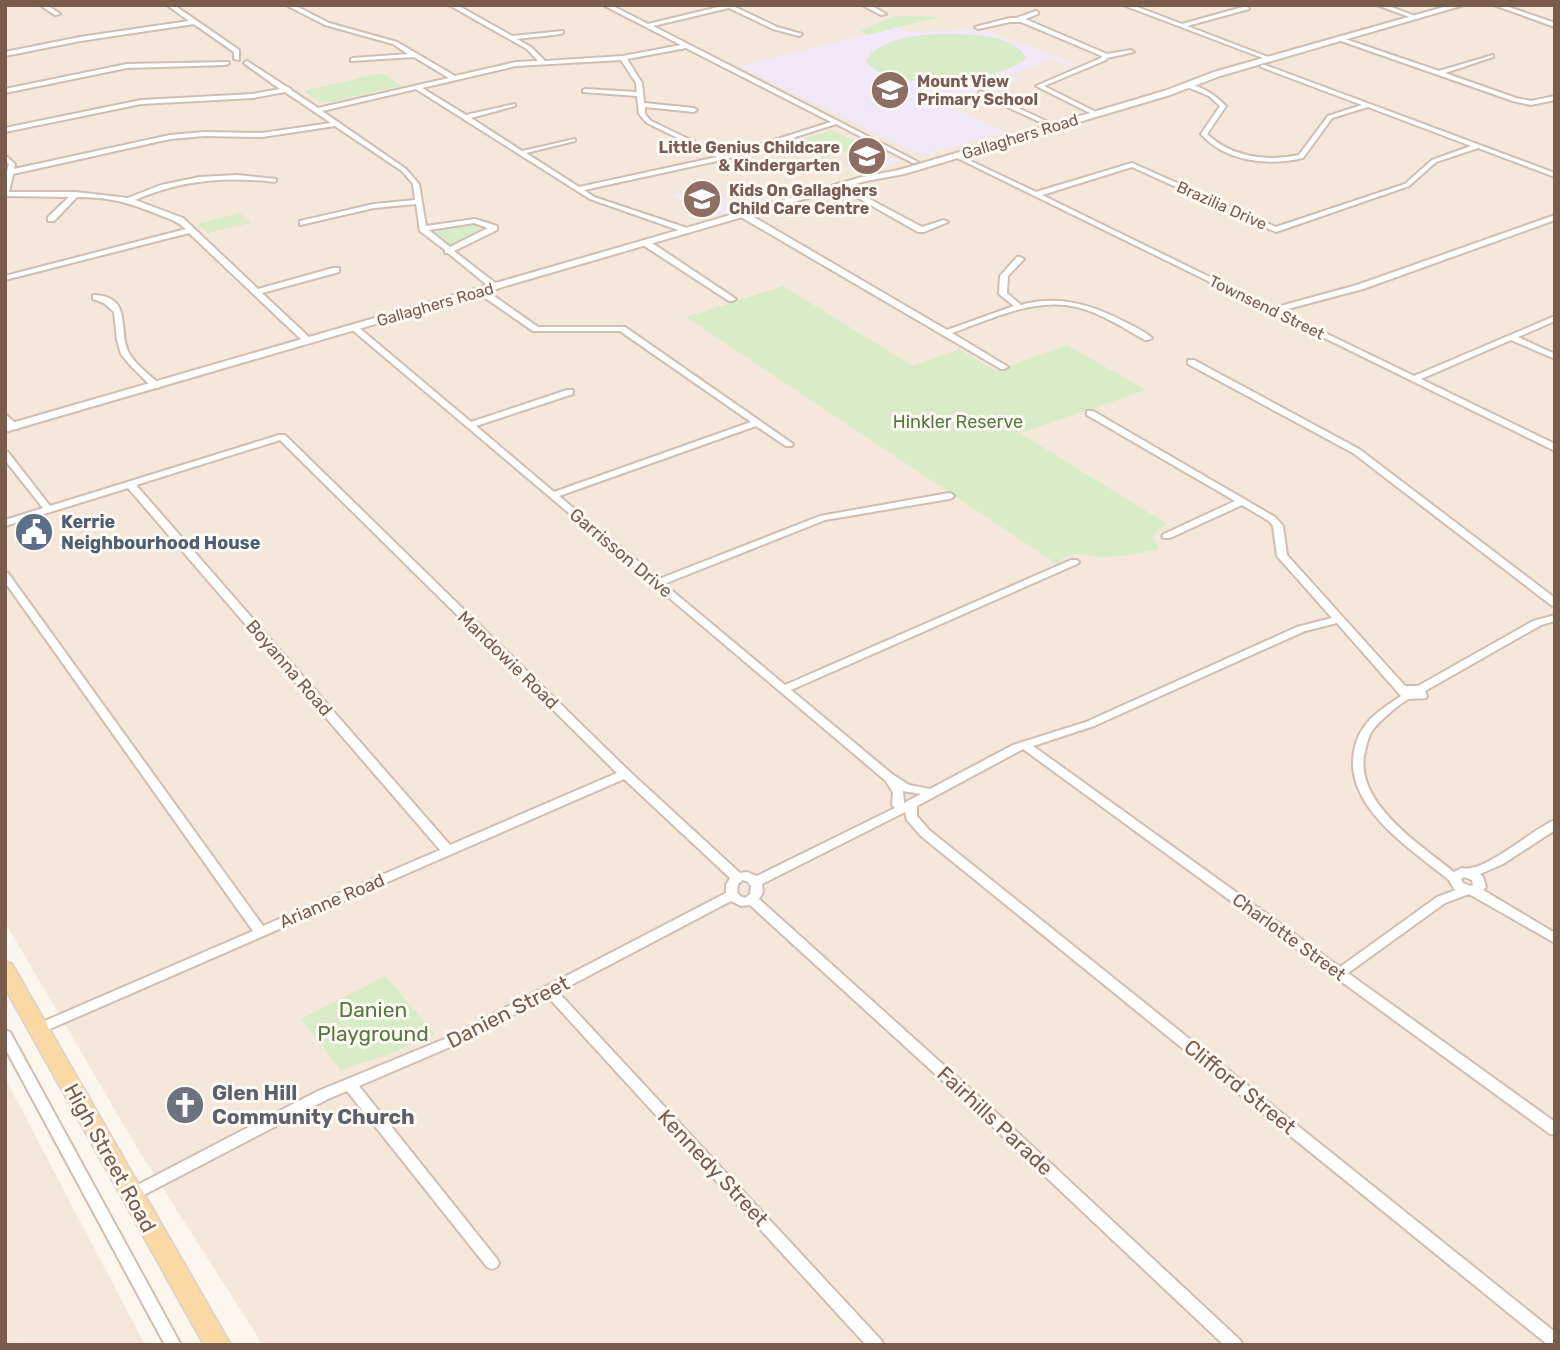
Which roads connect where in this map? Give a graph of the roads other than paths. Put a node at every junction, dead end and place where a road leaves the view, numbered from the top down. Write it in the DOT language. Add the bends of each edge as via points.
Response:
graph roads {
  1 [pos="43,5"];
  2 [pos="170,5"];
  3 [pos="290,5"];
  4 [pos="452,5"];
  5 [pos="606,5"];
  6 [pos="865,5"];
  7 [pos="1126,5"];
  8 [pos="1243,5"];
  9 [pos="1380,5"];
  10 [pos="1460,5"];
  11 [pos="1497,5"];
  12 [pos="733,6"];
  13 [pos="1036,13"];
  14 [pos="57,14"];
  15 [pos="883,14"];
  16 [pos="1417,18"];
  17 [pos="1017,20"];
  18 [pos="194,22"];
  19 [pos="1555,25"];
  20 [pos="647,26"];
  21 [pos="1181,26"];
  22 [pos="978,27"];
  23 [pos="561,32"];
  24 [pos="799,34"];
  25 [pos="512,38"];
  26 [pos="1342,40"];
  27 [pos="686,46"];
  28 [pos="1131,52"];
  29 [pos="5,54"];
  30 [pos="414,55"];
  31 [pos="1106,56"];
  32 [pos="1490,56"];
  33 [pos="623,58"];
  34 [pos="237,59"];
  35 [pos="353,60"];
  36 [pos="1267,60"];
  37 [pos="542,61"];
  38 [pos="226,63"];
  39 [pos="247,63"];
  40 [pos="1440,73"];
  41 [pos="455,79"];
  42 [pos="1195,83"];
  43 [pos="417,88"];
  44 [pos="288,89"];
  45 [pos="5,90"];
  46 [pos="585,91"];
  47 [pos="981,93"];
  48 [pos="641,94"];
  49 [pos="1555,98"];
  50 [pos="642,105"];
  51 [pos="1369,105"];
  52 [pos="513,106"];
  53 [pos="318,110"];
  54 [pos="694,110"];
  55 [pos="1093,113"];
  56 [pos="464,118"];
  57 [pos="836,122"];
  58 [pos="337,124"];
  59 [pos="1051,125"];
  60 [pos="5,130"];
  61 [pos="573,140"];
  62 [pos="1478,146"];
  63 [pos="520,153"];
  64 [pos="958,155"];
  65 [pos="5,158"];
  66 [pos="724,158"];
  67 [pos="918,164"];
  68 [pos="12,172"];
  69 [pos="1555,175"];
  70 [pos="274,180"];
  71 [pos="841,186"];
  72 [pos="578,189"];
  73 [pos="5,193"];
  74 [pos="76,194"];
  75 [pos="1038,194"];
  76 [pos="129,200"];
  77 [pos="417,202"];
  78 [pos="744,215"];
  79 [pos="1555,217"];
  80 [pos="51,219"];
  81 [pos="944,222"];
  82 [pos="303,223"];
  83 [pos="423,229"];
  84 [pos="191,230"];
  85 [pos="687,231"];
  86 [pos="646,243"];
  87 [pos="449,251"];
  88 [pos="1020,259"];
  89 [pos="336,270"];
  90 [pos="5,278"];
  91 [pos="495,287"];
  92 [pos="481,291"];
  93 [pos="257,292"];
  94 [pos="96,297"];
  95 [pos="732,299"];
  96 [pos="1019,307"];
  97 [pos="1274,310"];
  98 [pos="1555,318"];
  99 [pos="354,328"];
  100 [pos="946,333"];
  101 [pos="1511,337"];
  102 [pos="1148,338"];
  103 [pos="308,341"];
  104 [pos="1555,357"];
  105 [pos="1191,362"];
  106 [pos="1004,367"];
  107 [pos="1415,379"];
  108 [pos="156,386"];
  109 [pos="570,392"];
  110 [pos="1090,413"];
  111 [pos="5,417"];
  112 [pos="758,422"];
  113 [pos="470,425"];
  114 [pos="8,428"];
  115 [pos="789,444"];
  116 [pos="1555,448"];
  117 [pos="5,454"];
  118 [pos="130,484"];
  119 [pos="553,495"];
  120 [pos="949,496"];
  121 [pos="1241,502"];
  122 [pos="48,509"];
  123 [pos="5,523"];
  124 [pos="1167,536"];
  125 [pos="1074,562"];
  126 [pos="5,575"];
  127 [pos="657,583"];
  128 [pos="1554,609"];
  129 [pos="1336,617"];
  130 [pos="785,690"];
  131 [pos="1410,691"];
  132 [pos="1024,744"];
  133 [pos="625,774"];
  134 [pos="964,774"];
  135 [pos="888,777"];
  136 [pos="926,790"];
  137 [pos="898,805"];
  138 [pos="911,805"];
  139 [pos="887,817"];
  140 [pos="1555,824"];
  141 [pos="851,833"];
  142 [pos="925,833"];
  143 [pos="448,851"];
  144 [pos="738,878"];
  145 [pos="757,881"];
  146 [pos="1468,882"];
  147 [pos="731,896"];
  148 [pos="752,900"];
  149 [pos="260,932"];
  150 [pos="1555,939"];
  151 [pos="5,970"];
  152 [pos="1340,973"];
  153 [pos="550,991"];
  154 [pos="38,1028"];
  155 [pos="5,1035"];
  156 [pos="349,1083"];
  157 [pos="1555,1130"];
  158 [pos="131,1195"];
  159 [pos="492,1263"];
  160 [pos="1555,1341"];
  161 [pos="173,1345"];
  162 [pos="218,1345"];
  163 [pos="876,1345"];
  164 [pos="1235,1345"];
  1 -- 14 [label="street"];
  2 -- 18 [label="street"];
  3 -- 30 [label="street" via="313,19 371,34"];
  4 -- 25 [label="street"];
  5 -- 20 [label="street"];
  6 -- 15 [label="street"];
  7 -- 21 [label="street"];
  8 -- 21 [label="street" via="1247,8"];
  9 -- 16 [label="street"];
  10 -- 16 [label="street, Gallaghers Road"];
  11 -- 19 [label="street"];
  12 -- 20 [label="street"];
  12 -- 24 [label="street" via="775,28"];
  13 -- 17 [label="street"];
  16 -- 26 [label="street, Gallaghers Road"];
  17 -- 22 [label="street"];
  17 -- 31 [label="street"];
  18 -- 29 [label="street"];
  18 -- 34 [label="street" via="237,51"];
  20 -- 27 [label="street"];
  21 -- 36 [label="street"];
  23 -- 25 [label="street"];
  25 -- 37 [label="street"];
  26 -- 36 [label="street, Gallaghers Road"];
  26 -- 40 [label="street"];
  27 -- 33 [label="street"];
  27 -- 57 [label="street"];
  28 -- 31 [label="street"];
  30 -- 35 [label="street"];
  30 -- 41 [label="street"];
  31 -- 55 [label="street" via="1038,86"];
  32 -- 40 [label="street"];
  33 -- 37 [label="street"];
  33 -- 48 [label="street"];
  34 -- 38 [label="street"];
  34 -- 39 [label="street"];
  36 -- 42 [label="street, Gallaghers Road"];
  36 -- 51 [label="street" via="1287,74"];
  37 -- 41 [label="street"];
  38 -- 39 [label="street"];
  38 -- 45 [label="street" via="127,66"];
  39 -- 44 [label="street"];
  40 -- 49 [label="street" via="1523,102"];
  41 -- 43 [label="street"];
  42 -- 51 [label="street" via="1223,106 1204,134 1209,139 1249,158 1276,162 1301,157 1330,117"];
  42 -- 55 [label="street, Gallaghers Road"];
  43 -- 53 [label="street"];
  43 -- 56 [label="street"];
  44 -- 53 [label="street"];
  44 -- 60 [label="street" via="240,97 141,102"];
  46 -- 48 [label="street"];
  47 -- 59 [label="street"];
  48 -- 50 [label="street"];
  50 -- 54 [label="street"];
  50 -- 66 [label="street" via="649,122"];
  51 -- 62 [label="street"];
  52 -- 56 [label="street"];
  53 -- 58 [label="street"];
  55 -- 59 [label="street, Gallaghers Road"];
  56 -- 63 [label="street"];
  57 -- 66 [label="street"];
  57 -- 67 [label="street"];
  58 -- 68 [label="street" via="262,135 170,137"];
  58 -- 77 [label="street" via="404,170 416,184"];
  59 -- 64 [label="street, Gallaghers Road"];
  59 -- 67 [label="street, Gallaghers Road"];
  61 -- 63 [label="street"];
  62 -- 69 [label="street"];
  62 -- 75 [label="street, Brazilia Drive" via="1434,161 1406,185 1276,230 1132,165"];
  63 -- 72 [label="street"];
  64 -- 67 [label="street, Gallaghers Road"];
  64 -- 75 [label="street, Townsend Street"];
  65 -- 68 [label="street" via="12,164"];
  66 -- 72 [label="street"];
  67 -- 71 [label="street, Gallaghers Road"];
  68 -- 73 [label="street"];
  70 -- 76 [label="street" via="170,182"];
  71 -- 78 [label="street, Gallaghers Road"];
  71 -- 81 [label="street" via="921,230"];
  72 -- 85 [label="street" via="609,206"];
  73 -- 74 [label="street"];
  74 -- 76 [label="street"];
  74 -- 80 [label="street"];
  75 -- 97 [label="street, Townsend Street"];
  76 -- 84 [label="street" via="180,220"];
  77 -- 82 [label="street" via="374,206"];
  77 -- 83 [label="street"];
  78 -- 85 [label="street, Gallaghers Road"];
  78 -- 100 [label="street"];
  79 -- 97 [label="street" via="1360,287"];
  83 -- 87 [label="street"];
  83 -- 87 [label="street" via="475,221 494,228"];
  84 -- 90 [label="street"];
  84 -- 93 [label="street"];
  85 -- 86 [label="street, Gallaghers Road"];
  86 -- 91 [label="street, Gallaghers Road"];
  86 -- 95 [label="street"];
  87 -- 91 [label="street"];
  88 -- 96 [label="street" via="1004,276 1003,294"];
  89 -- 93 [label="street"];
  91 -- 92 [label="street, Gallaghers Road"];
  92 -- 99 [label="street, Gallaghers Road"];
  92 -- 112 [label="street" via="536,329 622,329"];
  93 -- 103 [label="street"];
  94 -- 108 [label="street" via="111,302 122,318 122,348"];
  96 -- 100 [label="street"];
  96 -- 102 [label="street" via="1075,304"];
  97 -- 107 [label="street, Townsend Street"];
  98 -- 101 [label="street"];
  99 -- 103 [label="street, Gallaghers Road"];
  99 -- 113 [label="street, Garrisson Drive"];
  100 -- 106 [label="street"];
  101 -- 104 [label="street"];
  101 -- 107 [label="street"];
  103 -- 108 [label="street, Gallaghers Road"];
  105 -- 128 [label="street" via="1356,451"];
  107 -- 116 [label="street, Townsend Street"];
  108 -- 114 [label="street, Gallaghers Road"];
  109 -- 113 [label="street"];
  110 -- 121 [label="street"];
  111 -- 114 [label="street"];
  112 -- 115 [label="street"];
  112 -- 119 [label="street"];
  113 -- 119 [label="street, Garrisson Drive"];
  117 -- 122 [label="street"];
  118 -- 122 [label="street"];
  118 -- 133 [label="street, Mandowie Road" via="282,437"];
  118 -- 143 [label="street, Boyanna Road"];
  119 -- 127 [label="street, Garrisson Drive"];
  120 -- 127 [label="street" via="823,517"];
  121 -- 124 [label="street"];
  121 -- 129 [label="street" via="1278,526 1282,556"];
  122 -- 123 [label="street"];
  125 -- 130 [label="street"];
  126 -- 149 [label="street"];
  127 -- 130 [label="street, Garrisson Drive"];
  128 -- 131 [label="street" via="1537,623"];
  129 -- 131 [label="street"];
  129 -- 132 [label="street" via="1090,724"];
  130 -- 135 [label="street, Garrisson Drive"];
  131 -- 146 [label="street" via="1364,736 1359,768 1383,820"];
  132 -- 134 [label="street"];
  132 -- 152 [label="street, Charlotte Street"];
  133 -- 143 [label="street, Arianne Road"];
  133 -- 144 [label="street, Mandowie Road"];
  134 -- 136 [label="street"];
  134 -- 138 [label="street"];
  135 -- 136 [label="street, Garrisson Drive" via="906,788"];
  135 -- 137 [label="street" via="899,793"];
  136 -- 137 [label="street"];
  137 -- 141 [label="street"];
  138 -- 139 [label="street"];
  138 -- 142 [label="street, Clifford Street" via="911,817"];
  139 -- 141 [label="street"];
  139 -- 142 [label="street, Clifford Street"];
  140 -- 146 [label="street"];
  141 -- 145 [label="street"];
  142 -- 160 [label="street, Clifford Street"];
  143 -- 149 [label="street, Arianne Road"];
  144 -- 145 [label="street"];
  144 -- 147 [label="street" via="731,886"];
  145 -- 148 [label="street"];
  146 -- 150 [label="street"];
  146 -- 152 [label="street"];
  147 -- 148 [label="street"];
  147 -- 153 [label="street, Danien Street"];
  148 -- 164 [label="street, Fairhills Parade"];
  149 -- 154 [label="street, Arianne Road"];
  151 -- 154 [label="main road, High Street Road"];
  152 -- 157 [label="street, Charlotte Street"];
  153 -- 156 [label="street, Danien Street" via="415,1058"];
  153 -- 163 [label="street, Kennedy Street"];
  154 -- 158 [label="main road, High Street Road"];
  155 -- 161 [label="street"];
  156 -- 158 [label="street, Danien Street"];
  156 -- 159 [label="street"];
  158 -- 162 [label="main road, High Street Road"];
}
